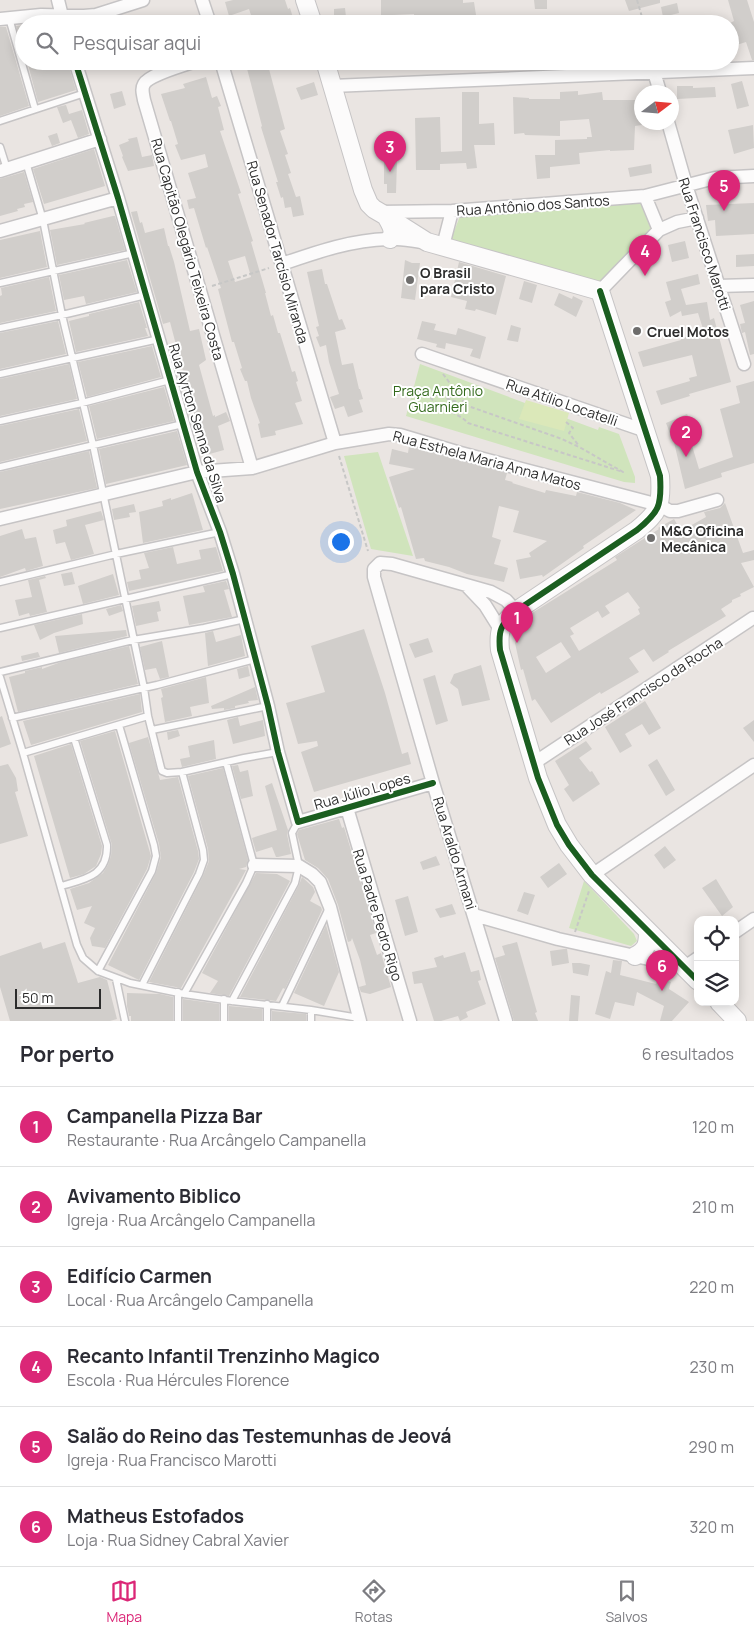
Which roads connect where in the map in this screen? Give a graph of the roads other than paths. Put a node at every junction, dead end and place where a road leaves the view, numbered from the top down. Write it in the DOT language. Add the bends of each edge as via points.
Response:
graph roads {
  1 [pos="58,0"];
  2 [pos="143,0"];
  3 [pos="202,0"];
  4 [pos="305,0"];
  5 [pos="62,15"];
  6 [pos="89,15"];
  7 [pos="207,15"];
  8 [pos="310,15"];
  9 [pos="4,19"];
  10 [pos="15,51"];
  11 [pos="754,68"];
  12 [pos="739,69"];
  13 [pos="22,70"];
  14 [pos="78,70"];
  15 [pos="172,70"];
  16 [pos="224,70"];
  17 [pos="328,70"];
  18 [pos="704,70"];
  19 [pos="654,72"];
  20 [pos="658,85"];
  21 [pos="332,86"];
  22 [pos="85,93"];
  23 [pos="35,109"];
  24 [pos="0,121"];
  25 [pos="670,130"];
  26 [pos="100,139"];
  27 [pos="0,146"];
  28 [pos="26,162"];
  29 [pos="4,170"];
  30 [pos="754,176"];
  31 [pos="686,185"];
  32 [pos="645,196"];
  33 [pos="118,198"];
  34 [pos="452,211"];
  35 [pos="382,214"];
  36 [pos="697,218"];
  37 [pos="43,220"];
  38 [pos="658,230"];
  39 [pos="0,231"];
  40 [pos="390,239"];
  41 [pos="435,244"];
  42 [pos="134,252"];
  43 [pos="282,264"];
  44 [pos="54,271"];
  45 [pos="0,283"];
  46 [pos="754,285"];
  47 [pos="718,286"];
  48 [pos="600,290"];
  49 [pos="146,295"];
  50 [pos="62,315"];
  51 [pos="0,328"];
  52 [pos="159,338"];
  53 [pos="426,355"];
  54 [pos="72,358"];
  55 [pos="744,364"];
  56 [pos="0,374"];
  57 [pos="170,380"];
  58 [pos="82,403"];
  59 [pos="0,421"];
  60 [pos="183,424"];
  61 [pos="646,431"];
  62 [pos="335,444"];
  63 [pos="93,445"];
  64 [pos="0,468"];
  65 [pos="252,468"];
  66 [pos="196,472"];
  67 [pos="103,494"];
  68 [pos="717,500"];
  69 [pos="659,505"];
  70 [pos="0,520"];
  71 [pos="220,532"];
  72 [pos="116,554"];
  73 [pos="233,574"];
  74 [pos="0,582"];
  75 [pos="466,585"];
  76 [pos="126,598"];
  77 [pos="516,611"];
  78 [pos="753,618"];
  79 [pos="245,619"];
  80 [pos="0,628"];
  81 [pos="500,628"];
  82 [pos="133,640"];
  83 [pos="256,659"];
  84 [pos="0,672"];
  85 [pos="0,678"];
  86 [pos="144,688"];
  87 [pos="268,706"];
  88 [pos="148,716"];
  89 [pos="12,718"];
  90 [pos="120,725"];
  91 [pos="152,730"];
  92 [pos="74,738"];
  93 [pos="278,752"];
  94 [pos="23,753"];
  95 [pos="226,762"];
  96 [pos="534,763"];
  97 [pos="754,765"];
  98 [pos="182,772"];
  99 [pos="433,783"];
  100 [pos="347,808"];
  101 [pos="298,822"];
  102 [pos="254,865"];
  103 [pos="299,866"];
  104 [pos="593,876"];
  105 [pos="61,886"];
  106 [pos="330,907"];
  107 [pos="474,915"];
  108 [pos="754,919"];
  109 [pos="739,929"];
  110 [pos="648,931"];
  111 [pos="635,956"];
  112 [pos="691,963"];
  113 [pos="98,971"];
  114 [pos="116,979"];
  115 [pos="142,985"];
  116 [pos="181,993"];
  117 [pos="224,999"];
  118 [pos="232,1001"];
  119 [pos="267,1004"];
  120 [pos="282,1006"];
  121 [pos="723,1006"];
  122 [pos="311,1010"];
  123 [pos="361,1020"];
  124 [pos="126,1021"];
  125 [pos="178,1021"];
  126 [pos="224,1021"];
  127 [pos="267,1021"];
  128 [pos="311,1021"];
  129 [pos="410,1021"];
  130 [pos="506,1021"];
  131 [pos="737,1021"];
  1 -- 5 [label="street"];
  2 -- 6 [label="street"];
  3 -- 7 [label="street"];
  4 -- 8 [label="street"];
  9 -- 10 [label="lane"];
  11 -- 12 [label="street"];
  13 -- 23 [label="lane"];
  14 -- 22 [label="street, Rua Ayrton Senna da Silva"];
  15 -- 65 [label="street, Rua Capitão Olegário Teixeira Costa" via="145,82 142,90"];
  16 -- 43 [label="street, Rua Senador Tarcísio Miranda"];
  17 -- 21 [label="street"];
  18 -- 19 [label="street"];
  19 -- 20 [label="street"];
  19 -- 21 [label="street"];
  21 -- 35 [label="street" via="366,199"];
  22 -- 23 [label="lane"];
  22 -- 26 [label="street, Rua Ayrton Senna da Silva"];
  23 -- 24 [label="lane"];
  25 -- 31 [label="street, Rua Francisco Marotti"];
  26 -- 28 [label="street"];
  26 -- 33 [label="street, Rua Ayrton Senna da Silva"];
  27 -- 29 [label="lane"];
  28 -- 29 [label="street"];
  28 -- 37 [label="lane"];
  30 -- 31 [label="street, Rua Antônio dos Santos" via="715,178"];
  31 -- 32 [label="street, Rua Antônio dos Santos"];
  31 -- 36 [label="street, Rua Francisco Marotti"];
  32 -- 34 [label="street, Rua Antônio dos Santos"];
  32 -- 38 [label="street"];
  33 -- 37 [label="street"];
  33 -- 42 [label="street, Rua Ayrton Senna da Silva"];
  34 -- 35 [label="street, Rua Antônio dos Santos"];
  34 -- 41 [label="street"];
  35 -- 40 [label="street" via="393,231"];
  35 -- 41 [label="street"];
  36 -- 38 [label="street"];
  36 -- 47 [label="street, Rua Francisco Marotti"];
  37 -- 39 [label="street"];
  37 -- 44 [label="lane"];
  38 -- 48 [label="street"];
  40 -- 41 [label="street"];
  40 -- 43 [label="street" via="344,244"];
  41 -- 48 [label="street"];
  42 -- 44 [label="lane"];
  42 -- 49 [label="street, Rua Ayrton Senna da Silva"];
  43 -- 62 [label="street, Rua Senador Tarcísio Miranda"];
  44 -- 45 [label="lane"];
  44 -- 50 [label="lane"];
  46 -- 47 [label="street"];
  47 -- 55 [label="street, Rua Francisco Marotti"];
  48 -- 61 [label="street"];
  49 -- 50 [label="lane"];
  49 -- 52 [label="street, Rua Ayrton Senna da Silva"];
  50 -- 51 [label="lane"];
  50 -- 54 [label="lane"];
  52 -- 54 [label="lane"];
  52 -- 57 [label="street, Rua Ayrton Senna da Silva"];
  53 -- 61 [label="street, Rua Atílio Locatelli"];
  54 -- 56 [label="lane"];
  54 -- 58 [label="lane"];
  57 -- 58 [label="lane"];
  57 -- 60 [label="street, Rua Ayrton Senna da Silva"];
  58 -- 59 [label="lane"];
  58 -- 63 [label="lane"];
  60 -- 63 [label="lane"];
  60 -- 66 [label="street, Rua Ayrton Senna da Silva"];
  61 -- 69 [label="street" via="660,476 662,493"];
  62 -- 65 [label="street, Rua Esthela Maria Anna Matos"];
  62 -- 69 [label="street, Rua Esthela Maria Anna Matos" via="388,434 400,435"];
  63 -- 64 [label="lane"];
  63 -- 67 [label="lane"];
  65 -- 66 [label="street, Rua Esthela Maria Anna Matos"];
  66 -- 67 [label="street, Rua Esthela Maria Anna Matos"];
  66 -- 71 [label="street, Rua Ayrton Senna da Silva"];
  67 -- 70 [label="street, Rua Esthela Maria Anna Matos"];
  67 -- 72 [label="lane"];
  68 -- 69 [label="street, Rua Esthela Maria Anna Matos" via="678,511"];
  69 -- 77 [label="street" via="652,517 636,530"];
  71 -- 72 [label="lane"];
  71 -- 73 [label="street, Rua Ayrton Senna da Silva"];
  72 -- 74 [label="lane"];
  72 -- 76 [label="lane"];
  73 -- 76 [label="lane"];
  73 -- 79 [label="street, Rua Ayrton Senna da Silva"];
  75 -- 77 [label="street" via="501,596"];
  75 -- 81 [label="street"];
  75 -- 99 [label="street, Rua Araldo Armani" via="392,564 380,563 374,568"];
  76 -- 80 [label="lane"];
  76 -- 82 [label="lane"];
  77 -- 81 [label="street"];
  78 -- 96 [label="street, Rua José Francisco da Rocha"];
  79 -- 82 [label="lane"];
  79 -- 83 [label="street, Rua Ayrton Senna da Silva"];
  81 -- 96 [label="street" via="500,650"];
  82 -- 84 [label="lane"];
  82 -- 86 [label="lane"];
  83 -- 86 [label="lane"];
  83 -- 87 [label="street, Rua Ayrton Senna da Silva"];
  85 -- 89 [label="lane"];
  86 -- 88 [label="lane"];
  86 -- 89 [label="lane"];
  87 -- 91 [label="lane"];
  87 -- 93 [label="street, Rua Ayrton Senna da Silva"];
  88 -- 90 [label="lane"];
  88 -- 91 [label="lane"];
  89 -- 94 [label="lane"];
  90 -- 92 [label="lane"];
  90 -- 113 [label="lane" via="156,856 152,871"];
  91 -- 98 [label="lane" via="162,771"];
  92 -- 94 [label="lane"];
  92 -- 105 [label="lane" via="108,854 97,873"];
  93 -- 95 [label="lane"];
  93 -- 101 [label="street, Rua Ayrton Senna da Silva"];
  94 -- 105 [label="lane"];
  95 -- 98 [label="lane"];
  95 -- 102 [label="lane"];
  96 -- 104 [label="street" via="557,825"];
  97 -- 104 [label="street"];
  98 -- 115 [label="lane" via="204,860 200,874"];
  99 -- 100 [label="street, Rua Júlio Lopes"];
  99 -- 107 [label="street, Rua Araldo Armani"];
  100 -- 101 [label="street, Rua Júlio Lopes"];
  100 -- 129 [label="street, Rua Padre Pedro Rigo"];
  101 -- 103 [label="lane" via="292,833"];
  102 -- 103 [label="street"];
  102 -- 116 [label="lane"];
  103 -- 106 [label="street" via="320,882"];
  103 -- 118 [label="lane" via="287,901"];
  104 -- 110 [label="street"];
  105 -- 113 [label="lane" via="77,946 83,958"];
  106 -- 120 [label="lane"];
  106 -- 123 [label="street"];
  107 -- 111 [label="street"];
  107 -- 130 [label="street, Rua Araldo Armani"];
  108 -- 109 [label="street"];
  110 -- 111 [label="street" via="648,946"];
  110 -- 112 [label="street"];
  111 -- 112 [label="street"];
  113 -- 114 [label="lane"];
  114 -- 115 [label="lane"];
  114 -- 124 [label="lane"];
  115 -- 116 [label="lane"];
  116 -- 117 [label="lane"];
  116 -- 125 [label="lane"];
  117 -- 118 [label="lane"];
  117 -- 126 [label="lane"];
  118 -- 119 [label="lane"];
  119 -- 120 [label="lane"];
  119 -- 127 [label="lane"];
  120 -- 122 [label="lane"];
  121 -- 131 [label="street"];
  122 -- 123 [label="lane"];
  122 -- 128 [label="lane"];
}
